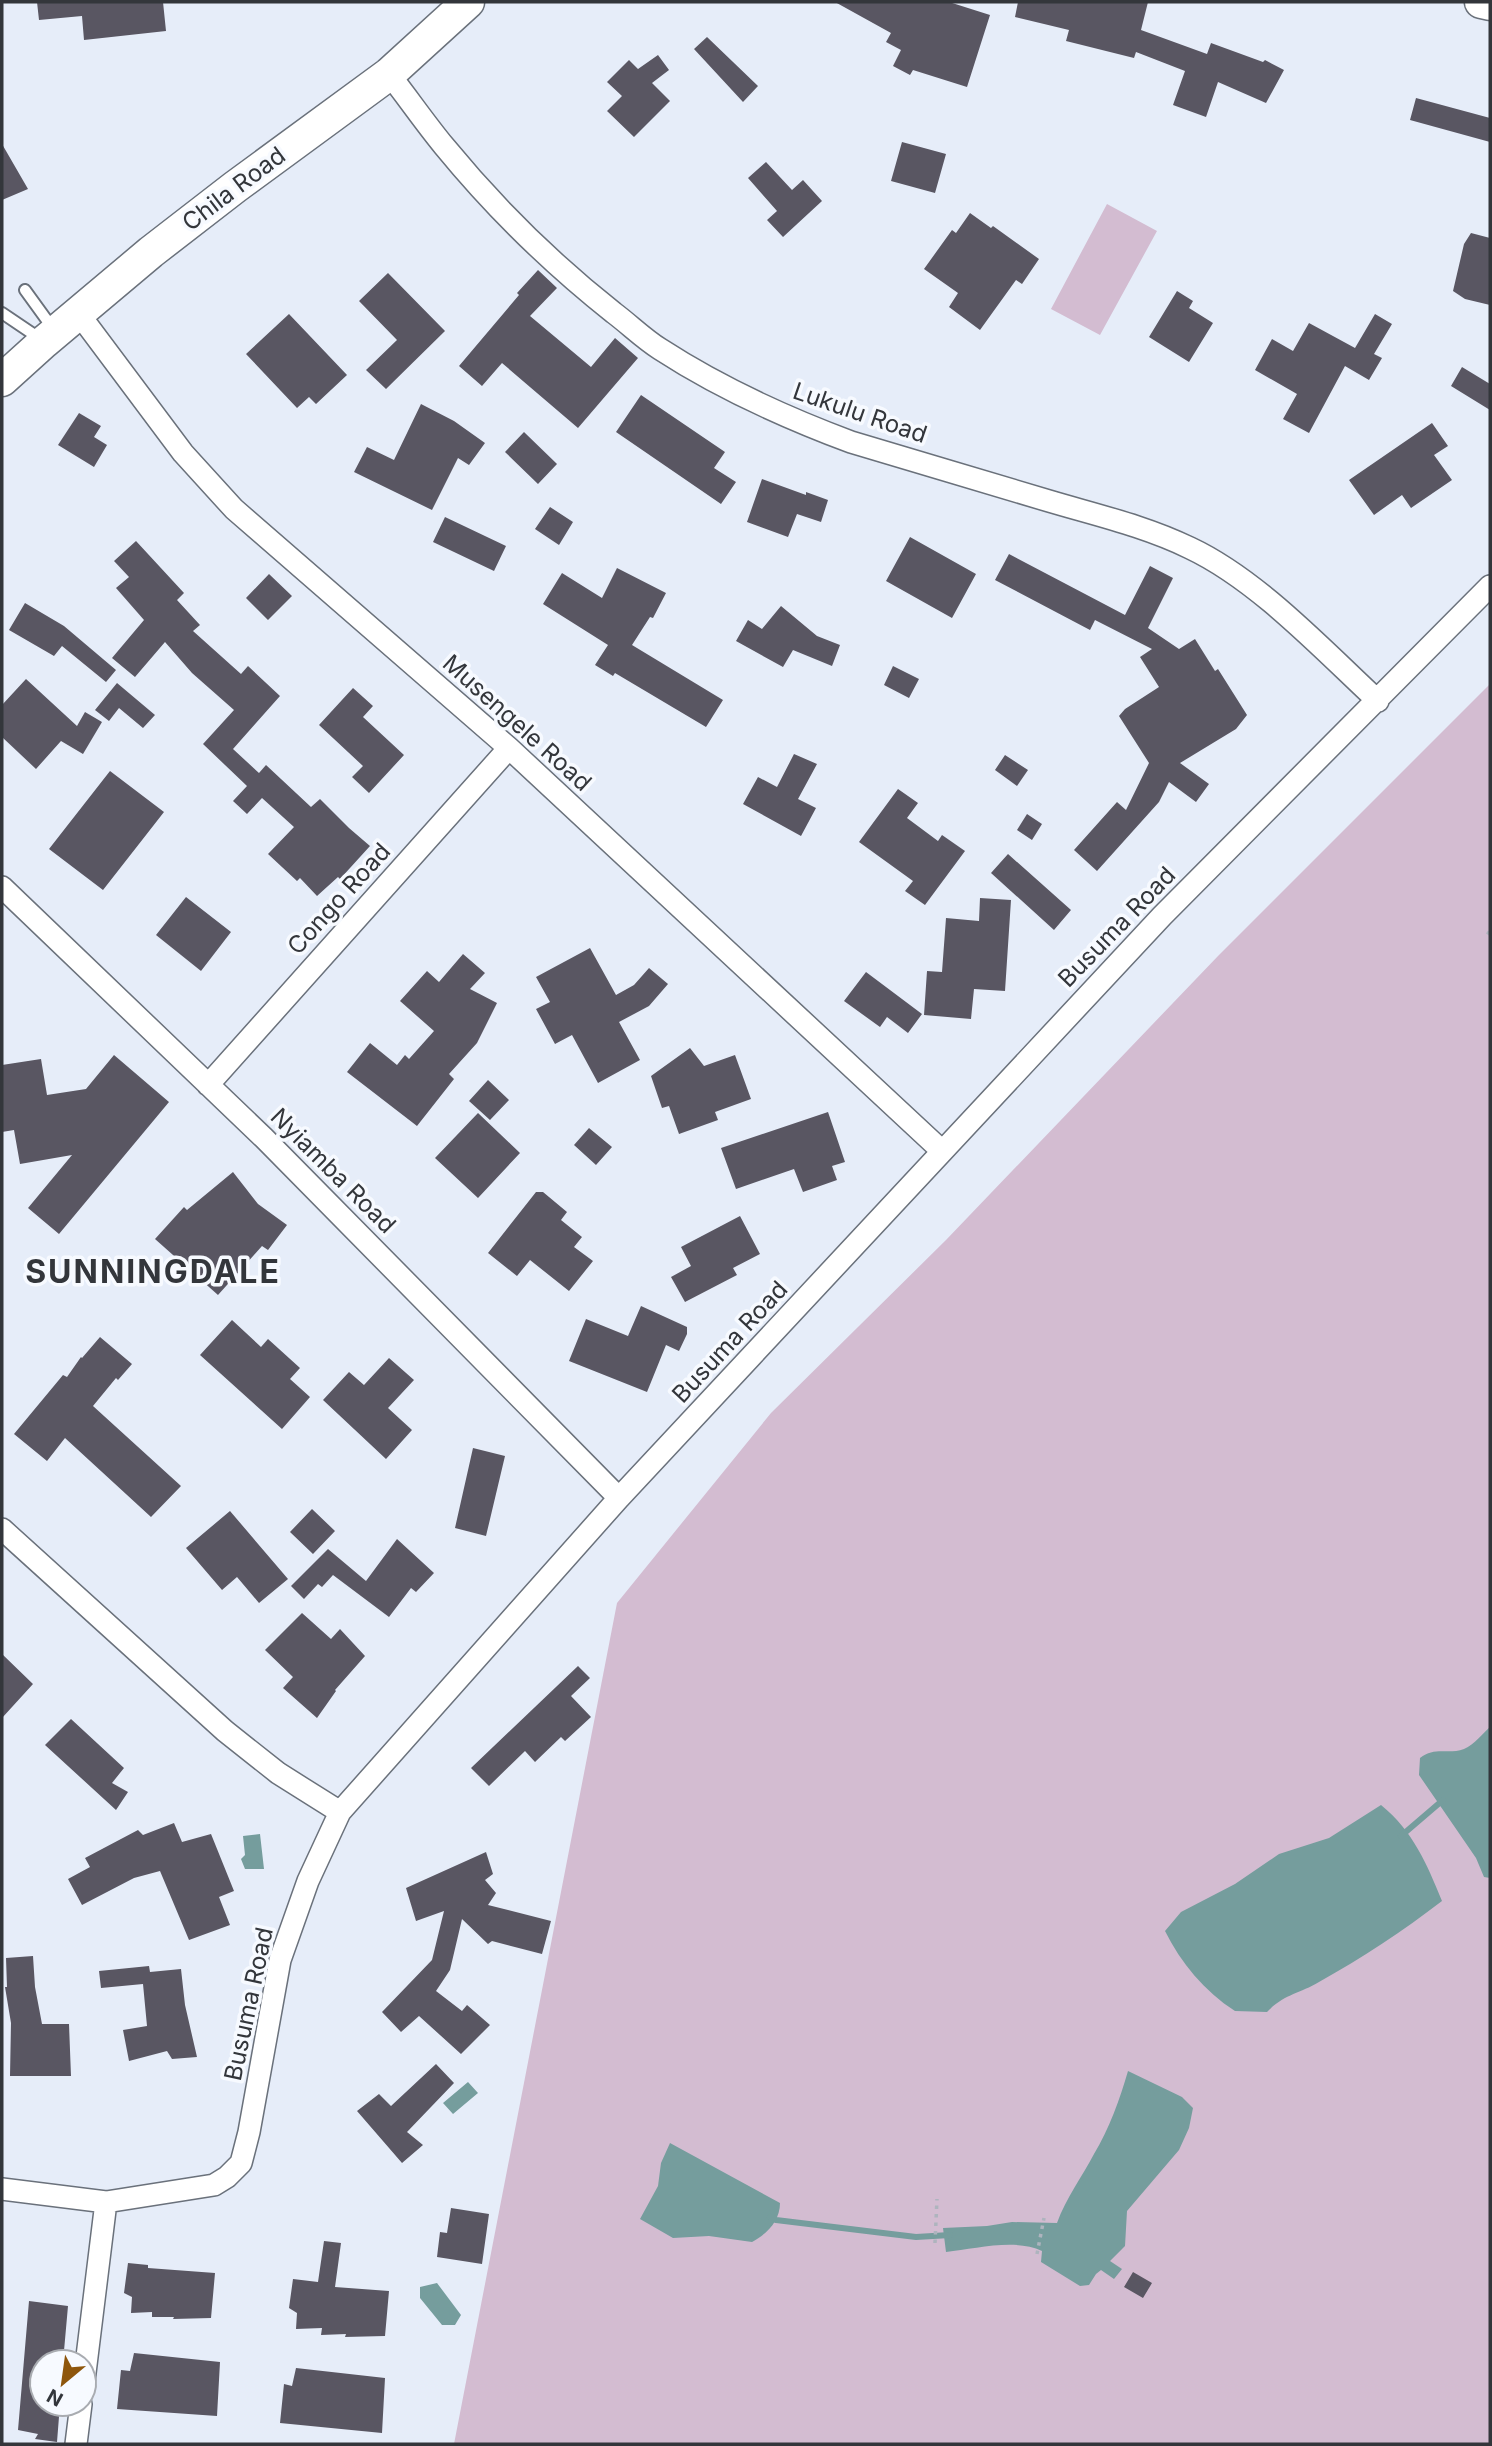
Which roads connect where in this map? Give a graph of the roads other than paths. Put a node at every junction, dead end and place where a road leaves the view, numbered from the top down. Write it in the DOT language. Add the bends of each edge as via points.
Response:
graph roads {
  1 [pos="468,2"];
  2 [pos="1481,2"];
  3 [pos="1490,4"];
  4 [pos="390,74"];
  5 [pos="24,290"];
  6 [pos="2,313"];
  7 [pos="59,329"];
  8 [pos="2,380"];
  9 [pos="1490,586"];
  10 [pos="1378,701"];
  11 [pos="509,748"];
  12 [pos="2,887"];
  13 [pos="208,1085"];
  14 [pos="942,1151"];
  15 [pos="619,1498"];
  16 [pos="2,1530"];
  17 [pos="340,1812"];
  18 [pos="2,2189"];
  19 [pos="106,2202"];
  20 [pos="88,2348"];
  21 [pos="79,2418"];
  22 [pos="76,2444"];
  1 -- 4 [label="street, Chila Road"];
  2 -- 3 [label="street"];
  4 -- 7 [label="street, Chila Road" via="235,187"];
  4 -- 10 [label="street, Lukulu Road" via="444,146 496,204 548,257 658,348 757,404 851,442 1137,527 1190,548 1254,590"];
  5 -- 7 [label="lane"];
  6 -- 7 [label="lane"];
  7 -- 8 [label="street, Chila Road"];
  7 -- 11 [label="street, Musengele Road" via="234,509"];
  9 -- 10 [label="street, Busuma Road"];
  10 -- 14 [label="street, Busuma Road" via="1162,916"];
  11 -- 13 [label="street, Congo Road"];
  11 -- 14 [label="street, Musengele Road"];
  12 -- 13 [label="street, Nyiamba Road"];
  13 -- 15 [label="street, Nyiamba Road"];
  14 -- 15 [label="street, Busuma Road"];
  15 -- 17 [label="street, Busuma Road"];
  16 -- 17 [label="street" via="225,1731 278,1773"];
  17 -- 19 [label="street, Busuma Road" via="308,1881 280,1960 241,2163 214,2185"];
  18 -- 19 [label="street, Busuma Road"];
  19 -- 20 [label="street"];
  21 -- 22 [label="street"];
}
